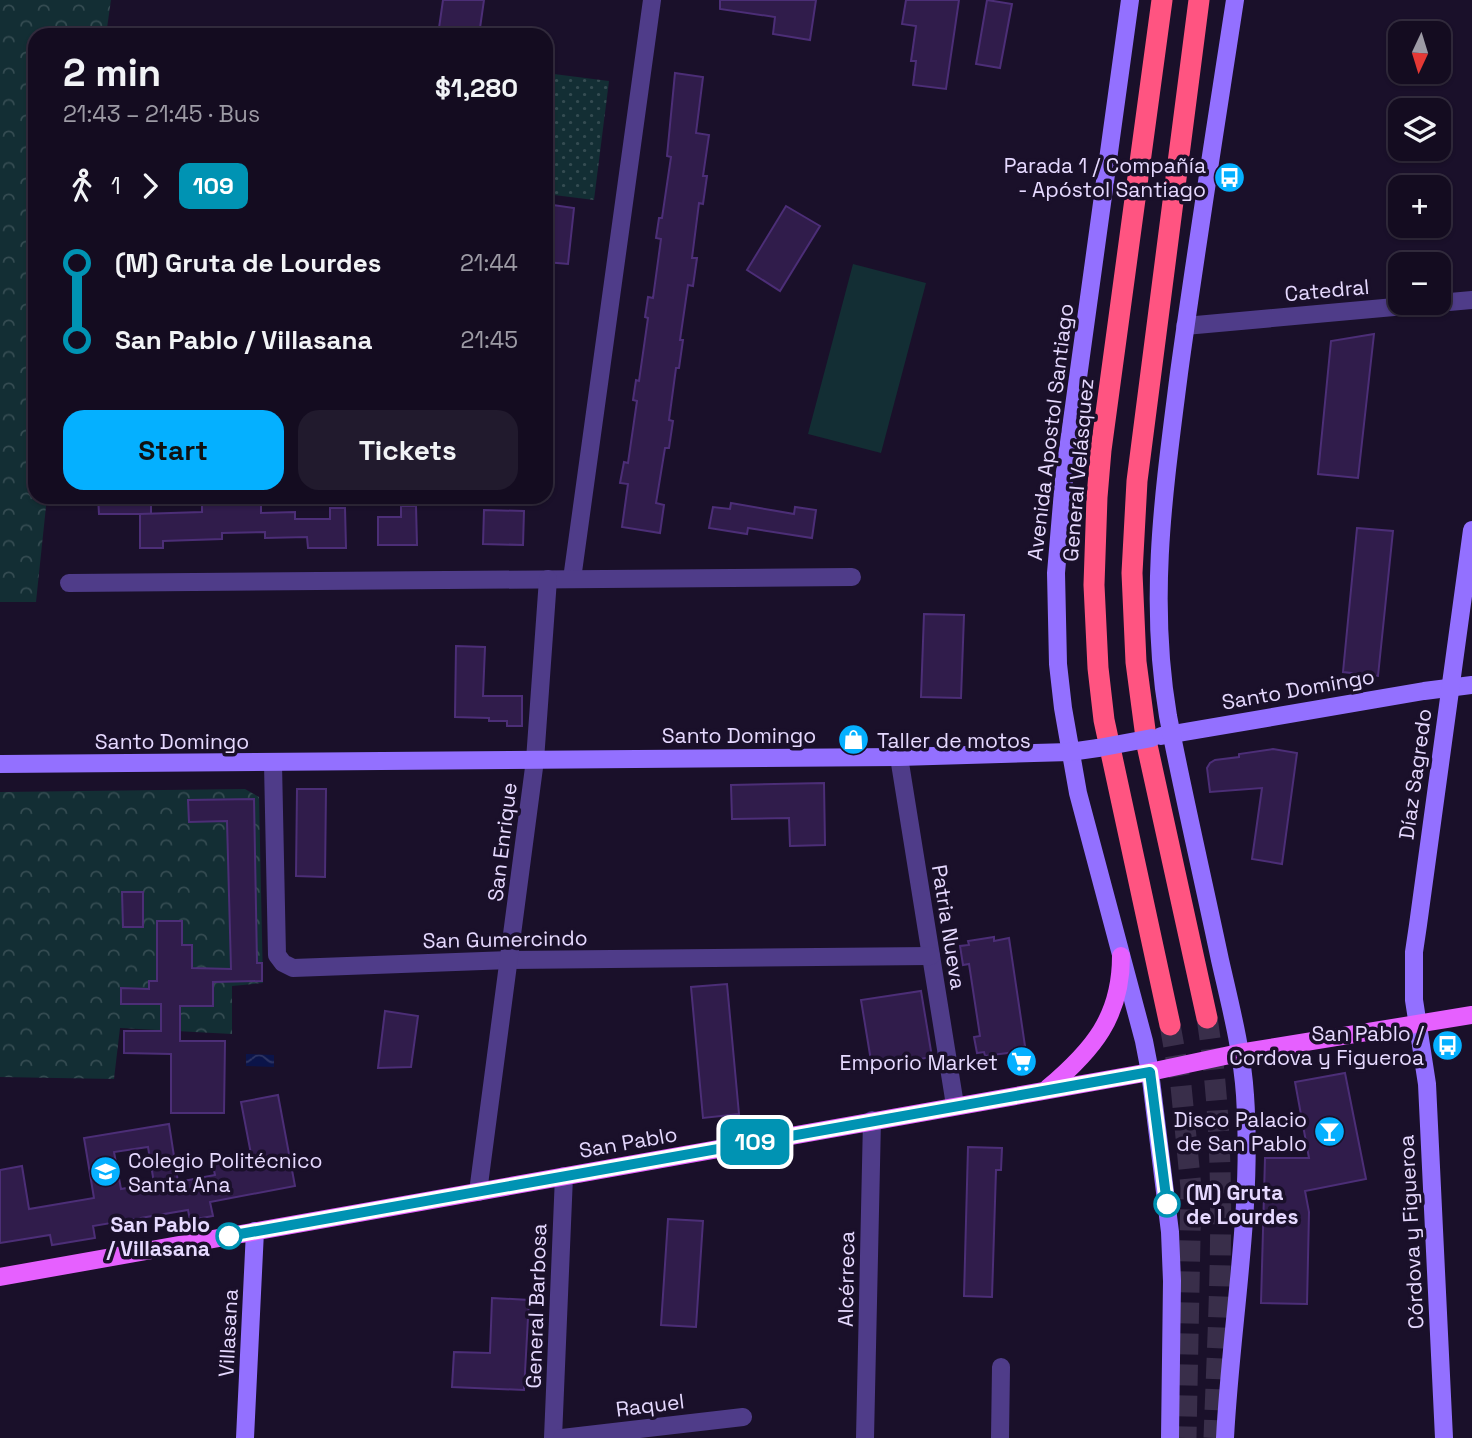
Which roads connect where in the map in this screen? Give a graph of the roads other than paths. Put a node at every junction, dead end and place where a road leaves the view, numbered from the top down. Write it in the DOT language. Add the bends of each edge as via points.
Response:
graph roads {
  1 [pos="652,0"];
  2 [pos="1130,0"];
  3 [pos="1161,0"];
  4 [pos="1199,0"];
  5 [pos="1234,0"];
  6 [pos="1472,300"];
  7 [pos="1185,326"];
  8 [pos="1472,530"];
  9 [pos="852,577"];
  10 [pos="548,579"];
  11 [pos="572,579"];
  12 [pos="69,583"];
  13 [pos="1472,685"];
  14 [pos="1450,688"];
  15 [pos="1172,734"];
  16 [pos="1070,752"];
  17 [pos="899,757"];
  18 [pos="535,760"];
  19 [pos="0,764"];
  20 [pos="272,764"];
  21 [pos="931,956"];
  22 [pos="1121,956"];
  23 [pos="510,960"];
  24 [pos="1472,1015"];
  25 [pos="1208,1018"];
  26 [pos="1417,1024"];
  27 [pos="1170,1025"];
  28 [pos="1239,1053"];
  29 [pos="1150,1072"];
  30 [pos="1046,1089"];
  31 [pos="955,1105"];
  32 [pos="872,1120"];
  33 [pos="564,1176"];
  34 [pos="478,1192"];
  35 [pos="256,1231"];
  36 [pos="0,1278"];
  37 [pos="1001,1367"];
  38 [pos="743,1417"];
  39 [pos="245,1438"];
  40 [pos="553,1438"];
  41 [pos="562,1438"];
  42 [pos="865,1438"];
  43 [pos="1000,1438"];
  44 [pos="1170,1438"];
  45 [pos="1225,1438"];
  46 [pos="1444,1438"];
  1 -- 11 [label="street"];
  2 -- 16 [label="main road, Avenida Apostol Santiago" via="1058,526 1058,653"];
  3 -- 27 [label="highway, General Velásquez" via="1101,450 1094,585 1104,720"];
  4 -- 25 [label="highway" via="1140,457 1132,573 1136,662 1147,745"];
  5 -- 7 [label="main road"];
  6 -- 7 [label="street, Catedral"];
  7 -- 15 [label="main road" via="1159,543 1157,621"];
  8 -- 14 [label="main road, Díaz Sagredo"];
  9 -- 11 [label="street"];
  10 -- 11 [label="street"];
  10 -- 12 [label="street"];
  10 -- 18 [label="street, San Enrique"];
  13 -- 14 [label="main road, Santo Domingo"];
  14 -- 15 [label="main road, Santo Domingo"];
  14 -- 26 [label="main road, Díaz Sagredo" via="1414,952"];
  15 -- 16 [label="main road, Santo Domingo, bridge"];
  15 -- 28 [label="main road"];
  16 -- 17 [label="main road, Santo Domingo"];
  16 -- 22 [label="main road, Avenida Apostol Santiago"];
  17 -- 18 [label="main road, Santo Domingo"];
  17 -- 21 [label="street, Patria Nueva"];
  18 -- 20 [label="main road, Santo Domingo"];
  18 -- 23 [label="street, San Enrique"];
  19 -- 20 [label="main road, Santo Domingo"];
  20 -- 23 [label="street, San Gumercindo" via="277,955 283,963 293,968"];
  21 -- 23 [label="street, San Gumercindo"];
  21 -- 31 [label="street, Patria Nueva"];
  22 -- 29 [label="main road, Avenida Apostol Santiago"];
  22 -- 30 [label="main road" via="1118,990 1107,1023 1077,1062"];
  23 -- 34 [label="street, San Enrique"];
  24 -- 26 [label="main road, San Pablo"];
  26 -- 28 [label="main road, San Pablo"];
  26 -- 46 [label="main road, Córdova y Figueroa" via="1426,1076"];
  28 -- 29 [label="main road, San Pablo"];
  28 -- 45 [label="main road" via="1248,1180"];
  29 -- 30 [label="main road, San Pablo"];
  29 -- 44 [label="main road, Avenida Apostol Santiago" via="1170,1232"];
  30 -- 31 [label="main road, San Pablo"];
  31 -- 32 [label="main road, San Pablo"];
  32 -- 33 [label="main road, San Pablo"];
  32 -- 42 [label="street, Alcérreca"];
  33 -- 34 [label="main road, San Pablo"];
  33 -- 40 [label="street, General Barbosa"];
  34 -- 35 [label="main road, San Pablo"];
  35 -- 36 [label="main road, San Pablo"];
  35 -- 39 [label="main road, Villasana"];
  37 -- 43 [label="street"];
  38 -- 41 [label="street, Raquel"];
}
